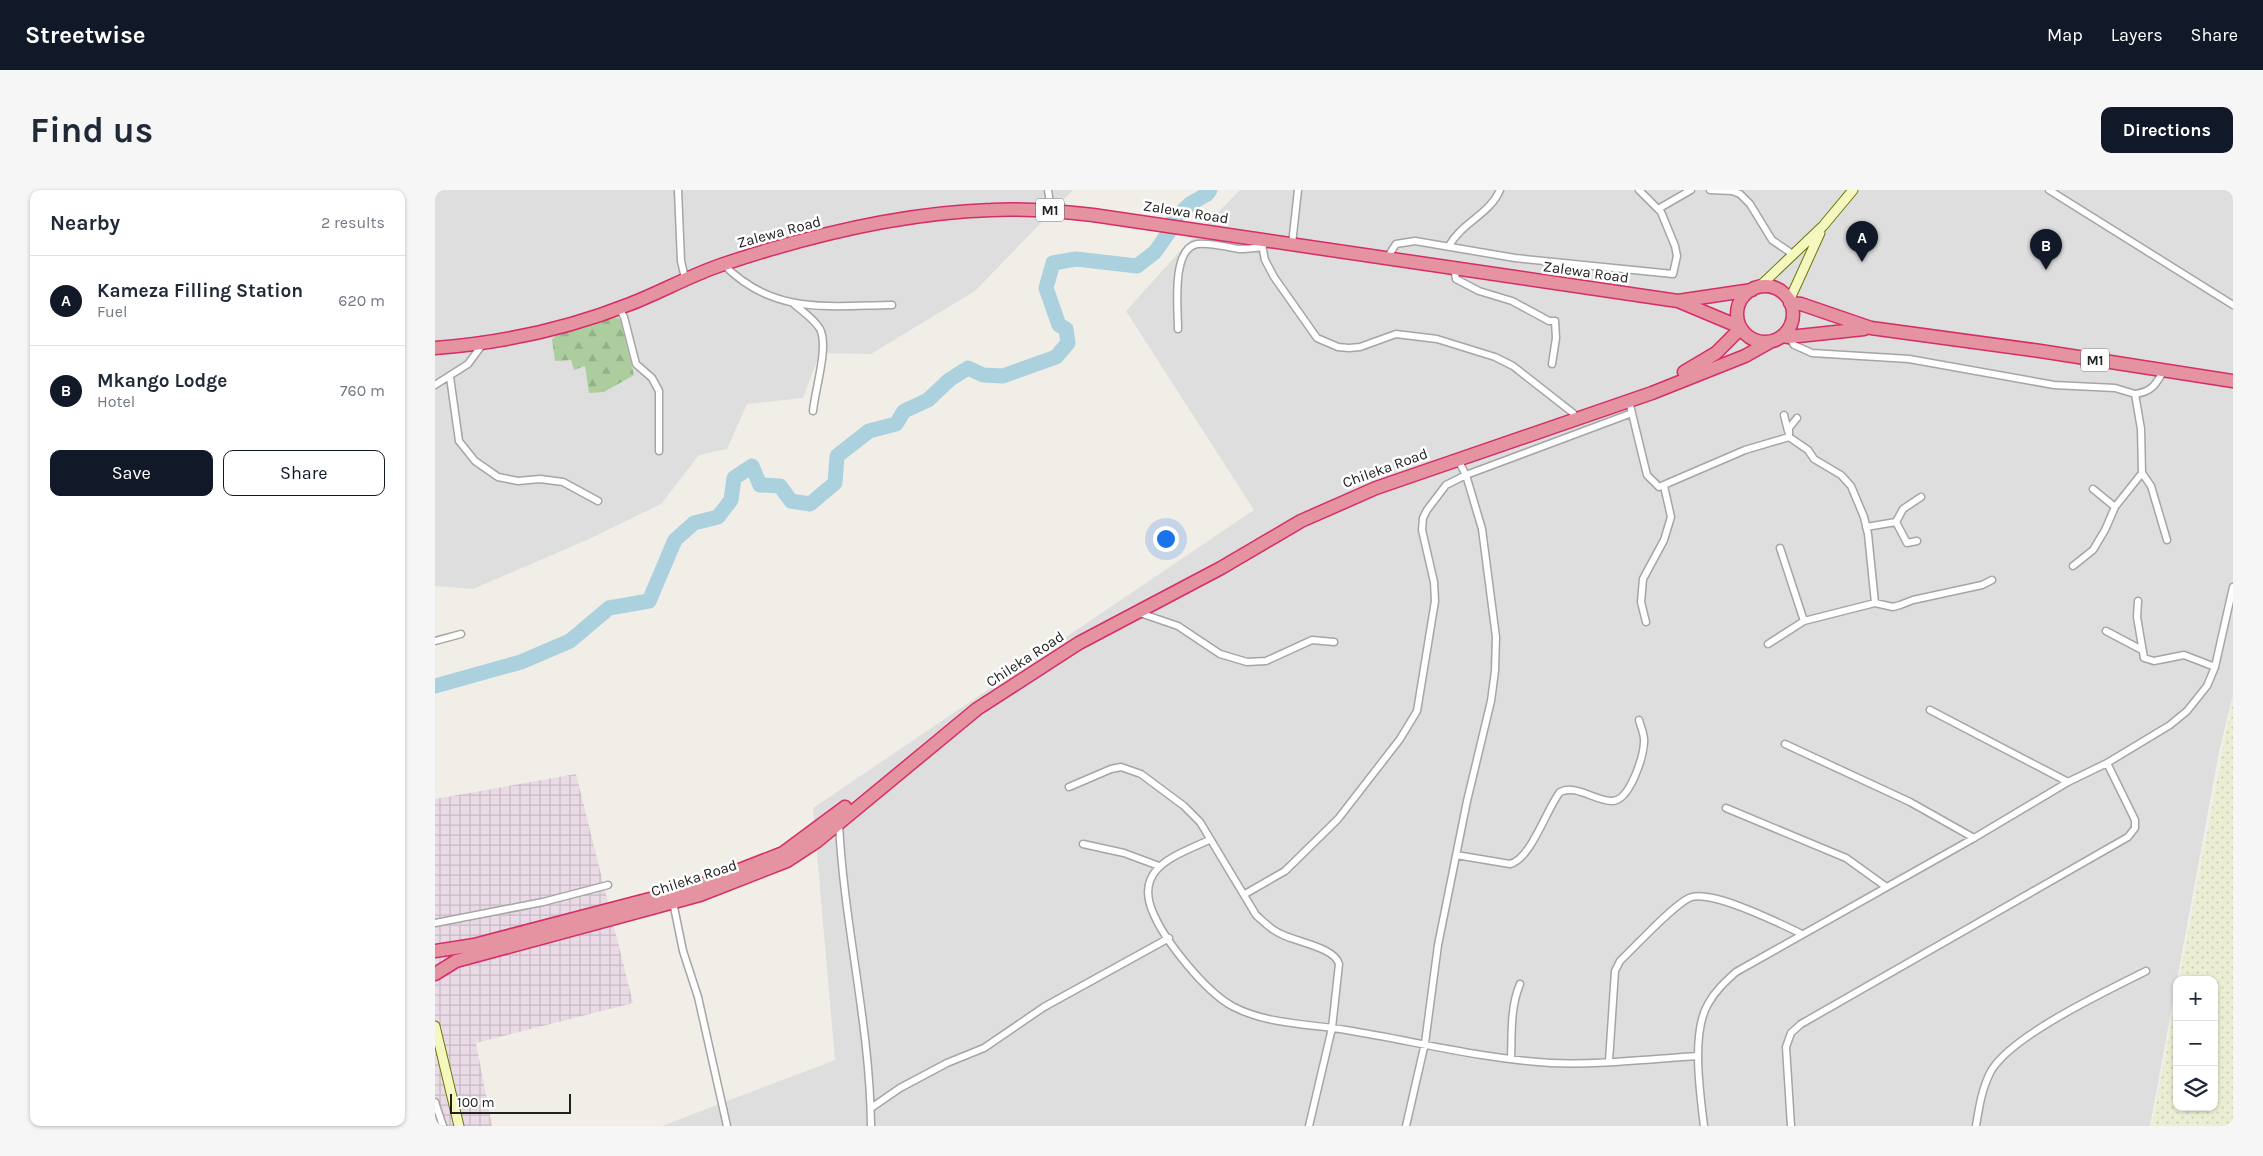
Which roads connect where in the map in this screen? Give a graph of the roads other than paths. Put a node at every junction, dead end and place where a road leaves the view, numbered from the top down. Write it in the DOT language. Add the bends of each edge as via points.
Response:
graph roads {
  1 [pos="678,190"];
  2 [pos="1048,190"];
  3 [pos="1298,190"];
  4 [pos="1500,190"];
  5 [pos="1639,190"];
  6 [pos="1691,190"];
  7 [pos="1710,190"];
  8 [pos="1853,190"];
  9 [pos="2049,190"];
  10 [pos="1739,192"];
  11 [pos="1658,209"];
  12 [pos="1051,210"];
  13 [pos="1823,226"];
  14 [pos="1262,244"];
  15 [pos="1292,244"];
  16 [pos="1449,246"];
  17 [pos="1794,256"];
  18 [pos="1387,258"];
  19 [pos="723,264"];
  20 [pos="1454,268"];
  21 [pos="685,278"];
  22 [pos="1756,288"];
  23 [pos="1678,301"];
  24 [pos="1790,302"];
  25 [pos="794,304"];
  26 [pos="2233,305"];
  27 [pos="892,306"];
  28 [pos="619,308"];
  29 [pos="1741,328"];
  30 [pos="1871,328"];
  31 [pos="1178,329"];
  32 [pos="1786,336"];
  33 [pos="1770,342"];
  34 [pos="482,345"];
  35 [pos="435,348"];
  36 [pos="1552,364"];
  37 [pos="2164,370"];
  38 [pos="450,377"];
  39 [pos="2233,381"];
  40 [pos="435,385"];
  41 [pos="2135,394"];
  42 [pos="1631,407"];
  43 [pos="813,411"];
  44 [pos="1573,413"];
  45 [pos="1784,415"];
  46 [pos="1797,418"];
  47 [pos="1789,434"];
  48 [pos="659,450"];
  49 [pos="1458,460"];
  50 [pos="2142,473"];
  51 [pos="1466,475"];
  52 [pos="1664,486"];
  53 [pos="2093,489"];
  54 [pos="1921,497"];
  55 [pos="598,501"];
  56 [pos="2115,507"];
  57 [pos="1897,522"];
  58 [pos="1866,527"];
  59 [pos="2167,540"];
  60 [pos="1917,541"];
  61 [pos="1780,548"];
  62 [pos="2073,566"];
  63 [pos="1992,580"];
  64 [pos="2233,587"];
  65 [pos="2138,601"];
  66 [pos="1875,603"];
  67 [pos="1140,613"];
  68 [pos="1804,621"];
  69 [pos="1646,622"];
  70 [pos="2106,631"];
  71 [pos="461,634"];
  72 [pos="435,641"];
  73 [pos="1334,642"];
  74 [pos="1767,644"];
  75 [pos="2142,650"];
  76 [pos="2215,667"];
  77 [pos="1930,710"];
  78 [pos="1639,720"];
  79 [pos="1785,744"];
  80 [pos="2107,763"];
  81 [pos="2068,782"];
  82 [pos="1069,787"];
  83 [pos="1726,808"];
  84 [pos="839,823"];
  85 [pos="1975,838"];
  86 [pos="1209,840"];
  87 [pos="1083,844"];
  88 [pos="1456,855"];
  89 [pos="1159,866"];
  90 [pos="608,885"];
  91 [pos="1885,886"];
  92 [pos="1245,894"];
  93 [pos="673,897"];
  94 [pos="435,923"];
  95 [pos="1802,934"];
  96 [pos="1169,938"];
  97 [pos="435,951"];
  98 [pos="2145,971"];
  99 [pos="435,974"];
  100 [pos="1520,984"];
  101 [pos="435,1026"];
  102 [pos="1331,1028"];
  103 [pos="1425,1043"];
  104 [pos="1699,1056"];
  105 [pos="1511,1059"];
  106 [pos="1609,1061"];
  107 [pos="435,1102"];
  108 [pos="871,1108"];
  109 [pos="443,1126"];
  110 [pos="459,1126"];
  111 [pos="725,1126"];
  112 [pos="871,1126"];
  113 [pos="1309,1126"];
  114 [pos="1406,1126"];
  115 [pos="1704,1126"];
  116 [pos="1791,1126"];
  117 [pos="1976,1126"];
  1 -- 21 [label="street"];
  2 -- 12 [label="street"];
  3 -- 15 [label="street"];
  4 -- 16 [label="street" via="1495,200 1457,233"];
  5 -- 11 [label="street"];
  6 -- 11 [label="street"];
  7 -- 10 [label="street"];
  8 -- 13 [label="main road"];
  9 -- 26 [label="street"];
  10 -- 17 [label="street" via="1772,240"];
  11 -- 16 [label="street" via="1677,251 1676,269 1670,275 1515,258"];
  12 -- 14 [label="highway, Zalewa Road / M1" via="1093,214"];
  12 -- 19 [label="highway, Zalewa Road / M1" via="991,210 872,224"];
  13 -- 17 [label="main road"];
  13 -- 24 [label="main road"];
  14 -- 15 [label="highway, Zalewa Road / M1"];
  14 -- 31 [label="street" via="1241,249 1196,244 1185,250 1179,276"];
  14 -- 44 [label="street" via="1265,260 1274,277 1311,331 1322,340 1349,348 1396,334 1437,339 1513,366"];
  15 -- 18 [label="highway, Zalewa Road / M1"];
  16 -- 18 [label="street" via="1404,241 1396,244"];
  17 -- 22 [label="main road"];
  18 -- 20 [label="highway, Zalewa Road / M1"];
  19 -- 21 [label="highway, Zalewa Road / M1"];
  19 -- 25 [label="street" via="763,295"];
  20 -- 23 [label="highway, Zalewa Road / M1"];
  20 -- 36 [label="street" via="1456,279 1467,286 1513,301 1542,318 1555,321"];
  21 -- 28 [label="highway, Zalewa Road / M1"];
  22 -- 23 [label="highway, Zalewa Road / M1"];
  22 -- 24 [label="highway, M1" via="1777,289"];
  22 -- 29 [label="highway" via="1743,298 1738,309"];
  23 -- 29 [label="highway, Zalewa Road / M1"];
  24 -- 30 [label="highway, M1"];
  24 -- 32 [label="highway" via="1792,321"];
  25 -- 27 [label="street"];
  25 -- 43 [label="street" via="811,318 822,335 823,348"];
  28 -- 34 [label="highway, Zalewa Road / M1" via="538,333"];
  28 -- 48 [label="street" via="637,364 652,378 659,391"];
  29 -- 33 [label="highway, M1" via="1750,338"];
  29 -- 44 [label="highway" via="1698,366"];
  30 -- 32 [label="highway, M1"];
  30 -- 37 [label="highway, M1"];
  32 -- 33 [label="highway, M1"];
  32 -- 41 [label="street" via="1794,345 1812,354 1909,359 2054,385 2115,388"];
  33 -- 42 [label="highway, Chileka Road" via="1745,356 1652,392"];
  34 -- 35 [label="highway, Zalewa Road / M1"];
  34 -- 38 [label="street" via="468,364"];
  37 -- 39 [label="highway, M1"];
  37 -- 41 [label="street" via="2153,388"];
  38 -- 40 [label="street"];
  38 -- 55 [label="street" via="459,441 475,461 498,476 518,481 563,482"];
  41 -- 50 [label="street" via="2141,429"];
  42 -- 49 [label="highway, Chileka Road" via="1598,410"];
  42 -- 51 [label="street"];
  42 -- 52 [label="street" via="1647,475 1659,487"];
  44 -- 93 [label="highway" via="1375,480 1296,516 1175,586 1076,637 980,699 783,853"];
  45 -- 47 [label="street"];
  46 -- 47 [label="street"];
  47 -- 52 [label="street"];
  47 -- 58 [label="street" via="1814,458 1846,479"];
  49 -- 51 [label="street"];
  49 -- 67 [label="highway, Chileka Road" via="1342,501"];
  50 -- 56 [label="street"];
  50 -- 59 [label="street" via="2151,486"];
  51 -- 88 [label="street" via="1483,529 1496,637 1491,701"];
  51 -- 92 [label="street" via="1446,485 1423,518 1422,530 1435,601 1417,711 1400,739 1339,819 1299,859"];
  52 -- 69 [label="street" via="1671,517 1664,540 1643,579 1641,602"];
  53 -- 56 [label="street"];
  54 -- 57 [label="street" via="1903,509"];
  56 -- 62 [label="street" via="2093,550"];
  57 -- 58 [label="street"];
  57 -- 60 [label="street" via="1907,543"];
  58 -- 66 [label="street"];
  61 -- 68 [label="street"];
  63 -- 66 [label="street" via="1893,607"];
  64 -- 76 [label="street"];
  65 -- 75 [label="street"];
  66 -- 68 [label="street"];
  67 -- 73 [label="street" via="1184,630 1220,654 1247,662 1266,661 1312,640"];
  67 -- 84 [label="highway, Chileka Road" via="1079,643 977,709"];
  68 -- 74 [label="street"];
  70 -- 75 [label="street"];
  71 -- 72 [label="street"];
  75 -- 76 [label="street" via="2144,658 2149,661 2184,655"];
  76 -- 80 [label="street" via="2207,686 2187,711"];
  77 -- 81 [label="street"];
  78 -- 88 [label="street" via="1644,735 1641,760 1632,782 1620,797 1612,801 1569,789 1560,792 1525,854 1515,863"];
  79 -- 85 [label="street" via="1910,802"];
  80 -- 81 [label="street"];
  80 -- 116 [label="street" via="2135,820 2133,832 1801,1024 1791,1033 1786,1047"];
  81 -- 85 [label="street"];
  82 -- 86 [label="street" via="1111,769 1132,769 1193,814"];
  83 -- 91 [label="street" via="1846,858"];
  84 -- 93 [label="highway, Chileka Road" via="787,862 726,886"];
  84 -- 108 [label="street" via="850,936 865,1027"];
  85 -- 91 [label="street"];
  86 -- 89 [label="street"];
  86 -- 92 [label="street"];
  87 -- 89 [label="street" via="1124,853"];
  88 -- 103 [label="street" via="1438,945"];
  89 -- 96 [label="street" via="1147,892 1157,921"];
  90 -- 94 [label="street" via="543,902"];
  91 -- 95 [label="street"];
  92 -- 102 [label="street" via="1256,915 1269,927 1330,952 1337,958 1339,964"];
  93 -- 97 [label="highway, Chileka Road" via="474,945"];
  93 -- 99 [label="highway, Chileka Road" via="456,961"];
  93 -- 111 [label="street"];
  95 -- 104 [label="street" via="1736,972 1720,986 1707,1005 1700,1028"];
  95 -- 106 [label="street" via="1754,912 1711,899 1696,896 1682,903 1621,961 1615,971"];
  96 -- 102 [label="street" via="1205,986 1233,1007 1280,1021"];
  96 -- 108 [label="street" via="1044,1007 984,1048 947,1063"];
  98 -- 117 [label="street" via="2068,1012 2009,1050 1992,1069 1983,1088"];
  100 -- 105 [label="street" via="1515,996"];
  101 -- 110 [label="main road"];
  102 -- 103 [label="street"];
  102 -- 113 [label="street"];
  103 -- 105 [label="street"];
  103 -- 114 [label="street"];
  104 -- 106 [label="street"];
  104 -- 115 [label="street"];
  105 -- 106 [label="street" via="1552,1063"];
  107 -- 109 [label="street"];
  108 -- 112 [label="street"];
}
